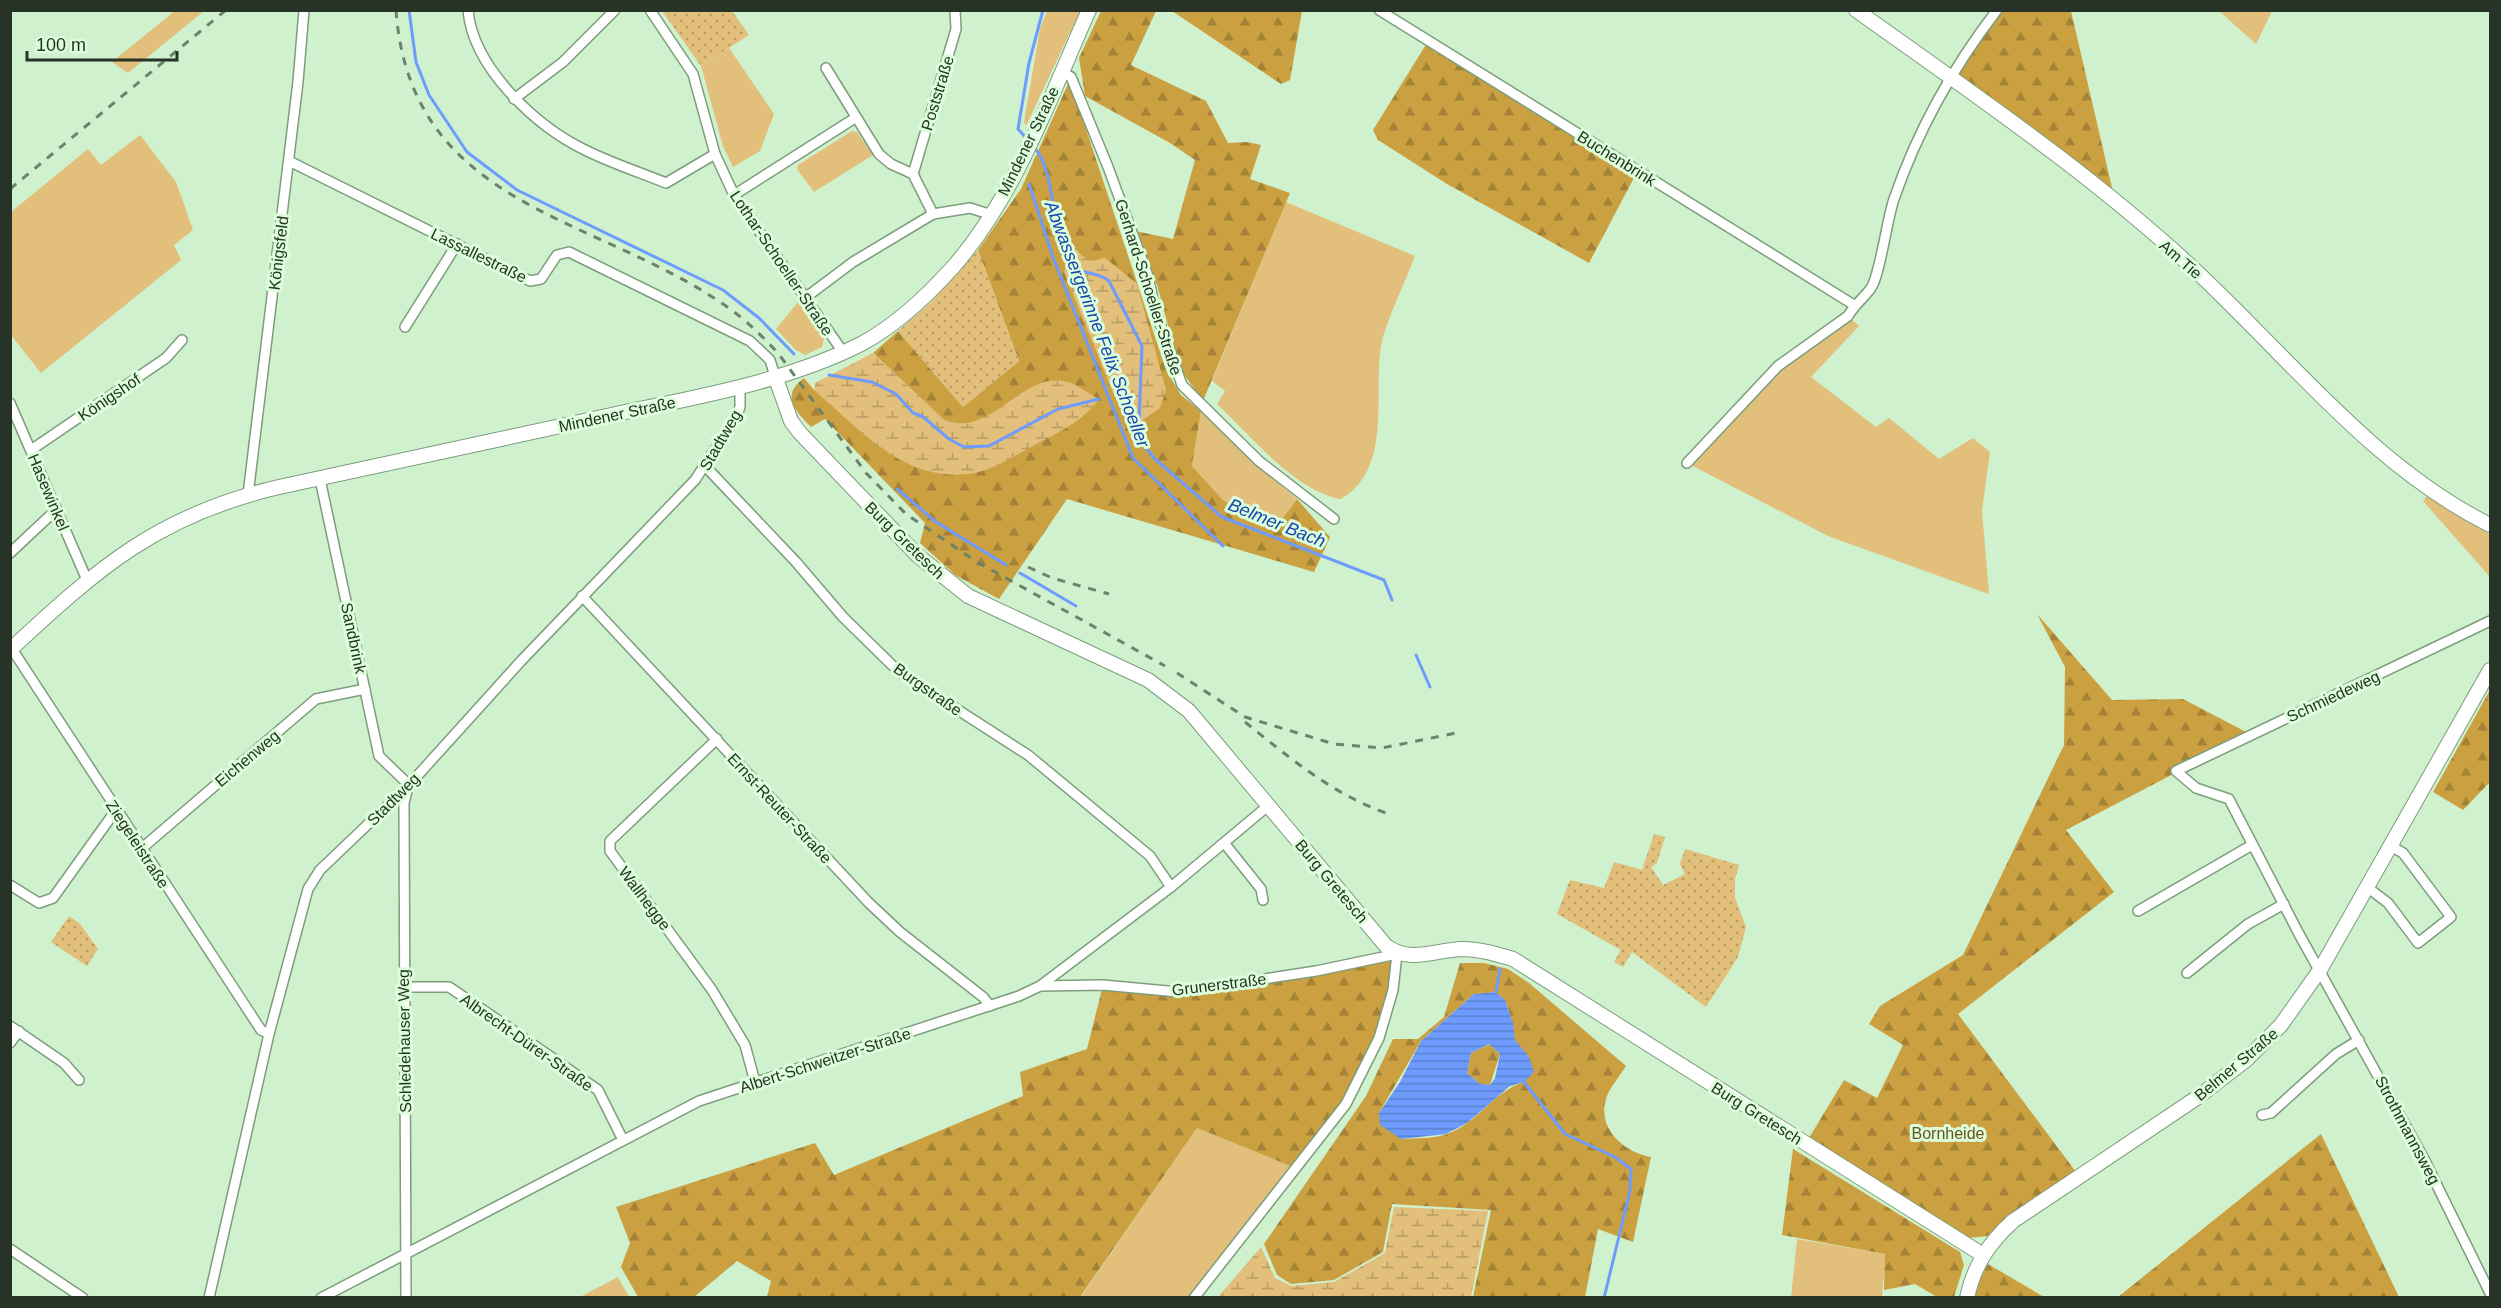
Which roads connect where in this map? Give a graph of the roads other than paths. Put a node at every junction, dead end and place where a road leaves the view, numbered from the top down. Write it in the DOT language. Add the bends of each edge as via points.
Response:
graph roads {
  1 [pos="304,10"];
  2 [pos="468,10"];
  3 [pos="615,10"];
  4 [pos="650,10"];
  5 [pos="955,10"];
  6 [pos="1089,10"];
  7 [pos="1379,10"];
  8 [pos="1856,10"];
  9 [pos="1997,10"];
  10 [pos="826,68"];
  11 [pos="1061,71"];
  12 [pos="1951,78"];
  13 [pos="514,99"];
  14 [pos="855,118"];
  15 [pos="715,154"];
  16 [pos="289,161"];
  17 [pos="913,174"];
  18 [pos="734,195"];
  19 [pos="933,214"];
  20 [pos="992,215"];
  21 [pos="457,244"];
  22 [pos="805,298"];
  23 [pos="1854,305"];
  24 [pos="405,327"];
  25 [pos="182,340"];
  26 [pos="843,352"];
  27 [pos="775,376"];
  28 [pos="740,387"];
  29 [pos="10,403"];
  30 [pos="31,450"];
  31 [pos="1687,463"];
  32 [pos="706,467"];
  33 [pos="320,478"];
  34 [pos="248,495"];
  35 [pos="57,509"];
  36 [pos="1334,519"];
  37 [pos="2490,525"];
  38 [pos="10,553"];
  39 [pos="87,580"];
  40 [pos="582,596"];
  41 [pos="2490,621"];
  42 [pos="11,649"];
  43 [pos="2490,670"];
  44 [pos="364,689"];
  45 [pos="717,739"];
  46 [pos="2176,771"];
  47 [pos="409,785"];
  48 [pos="1269,805"];
  49 [pos="116,810"];
  50 [pos="1225,843"];
  51 [pos="2252,845"];
  52 [pos="2391,846"];
  53 [pos="141,849"];
  54 [pos="10,885"];
  55 [pos="1171,887"];
  56 [pos="2367,887"];
  57 [pos="1263,900"];
  58 [pos="2284,904"];
  59 [pos="2138,911"];
  60 [pos="1397,954"];
  61 [pos="2320,970"];
  62 [pos="2187,973"];
  63 [pos="1040,986"];
  64 [pos="403,987"];
  65 [pos="990,1006"];
  66 [pos="15,1029"];
  67 [pos="269,1034"];
  68 [pos="2360,1040"];
  69 [pos="10,1043"];
  70 [pos="79,1080"];
  71 [pos="755,1082"];
  72 [pos="2262,1115"];
  73 [pos="623,1140"];
  74 [pos="10,1249"];
  75 [pos="407,1252"];
  76 [pos="1983,1255"];
  77 [pos="2490,1293"];
  78 [pos="82,1298"];
  79 [pos="209,1298"];
  80 [pos="321,1298"];
  81 [pos="406,1298"];
  82 [pos="1194,1298"];
  83 [pos="1967,1298"];
  1 -- 16 [label="street, Königsfeld"];
  2 -- 13 [label="street" via="479,47"];
  3 -- 13 [label="street" via="563,62"];
  4 -- 15 [label="street, Lothar-Schoeller-Straße" via="693,74"];
  5 -- 17 [label="street, Poststraße" via="956,29"];
  6 -- 11 [label="street, Mindener Straße"];
  7 -- 23 [label="street, Buchenbrink"];
  8 -- 12 [label="street, Am Tie"];
  9 -- 12 [label="street"];
  10 -- 14 [label="street"];
  11 -- 20 [label="street, Mindener Straße"];
  11 -- 36 [label="street, Gerhard-Schoeller-Straße" via="1071,78 1108,167 1182,385 1259,461"];
  12 -- 23 [label="street" via="1901,178 1872,287"];
  12 -- 37 [label="street, Am Tie" via="2070,165 2196,271 2355,428 2416,481"];
  13 -- 15 [label="street" via="582,149 666,183"];
  14 -- 17 [label="street" via="879,154"];
  14 -- 18 [label="street"];
  15 -- 18 [label="street, Lothar-Schoeller-Straße"];
  16 -- 21 [label="street, Lassallestraße"];
  16 -- 34 [label="street, Königsfeld"];
  17 -- 19 [label="street"];
  18 -- 22 [label="street, Lothar-Schoeller-Straße"];
  19 -- 20 [label="street" via="970,208"];
  19 -- 22 [label="street" via="837,273"];
  20 -- 26 [label="street, Mindener Straße" via="929,291 893,323"];
  21 -- 24 [label="street"];
  21 -- 27 [label="street, Lassallestraße" via="530,281 541,279 557,255 569,252 750,341 770,360"];
  22 -- 26 [label="street, Lothar-Schoeller-Straße"];
  23 -- 31 [label="street" via="1848,316 1778,366"];
  25 -- 30 [label="street, Königshof" via="166,358"];
  26 -- 27 [label="street, Mindener Straße"];
  27 -- 28 [label="street, Mindener Straße"];
  27 -- 48 [label="street, Burg Gretesch" via="791,421 800,433 916,555 990,609 1159,687 1189,711"];
  28 -- 32 [label="street, Stadtweg" via="741,407"];
  28 -- 33 [label="street, Mindener Straße"];
  29 -- 30 [label="street, Hasewinkel"];
  30 -- 35 [label="street, Hasewinkel"];
  32 -- 40 [label="street, Stadtweg"];
  32 -- 55 [label="street, Burgstraße" via="843,617 899,672 1028,755 1150,856"];
  33 -- 34 [label="street, Mindener Straße"];
  33 -- 44 [label="street, Sandbrink"];
  34 -- 39 [label="street, Mindener Straße" via="202,511 142,540"];
  35 -- 38 [label="street"];
  35 -- 39 [label="street, Hasewinkel"];
  39 -- 42 [label="street, Mindener Straße"];
  40 -- 45 [label="street, Ernst-Reuter-Straße"];
  40 -- 47 [label="street, Stadtweg"];
  41 -- 46 [label="street, Schmiedeweg"];
  42 -- 49 [label="street, Ziegeleistraße"];
  43 -- 52 [label="street, Belmer Straße"];
  44 -- 47 [label="street, Sandbrink" via="379,756"];
  44 -- 53 [label="street, Eichenweg" via="316,699"];
  45 -- 65 [label="street, Ernst-Reuter-Straße" via="869,903"];
  45 -- 71 [label="street, Wallhegge" via="610,841 610,851 712,990 745,1045"];
  46 -- 51 [label="street, Strothmannsweg" via="2196,788 2229,798"];
  47 -- 64 [label="street, Schledehauser Weg" via="404,803"];
  47 -- 67 [label="street, Stadtweg" via="320,870 308,889"];
  48 -- 50 [label="street, Albert-Schweitzer-Straße"];
  48 -- 60 [label="street, Burg Gretesch" via="1386,946"];
  49 -- 53 [label="street, Ziegeleistraße"];
  49 -- 54 [label="street" via="53,898 39,903"];
  50 -- 55 [label="street, Albert-Schweitzer-Straße"];
  50 -- 57 [label="street" via="1262,889"];
  51 -- 58 [label="street, Strothmannsweg"];
  51 -- 59 [label="street"];
  52 -- 56 [label="street, Belmer Straße"];
  52 -- 56 [label="street" via="2403,853 2451,917 2418,943 2388,903"];
  53 -- 67 [label="street, Ziegeleistraße" via="261,1030"];
  55 -- 63 [label="street, Albert-Schweitzer-Straße"];
  56 -- 61 [label="street, Belmer Straße"];
  58 -- 61 [label="street, Strothmannsweg"];
  58 -- 62 [label="street" via="2247,924"];
  60 -- 63 [label="street, Grunerstraße" via="1178,992 1103,985"];
  60 -- 76 [label="street, Burg Gretesch" via="1413,957 1462,949 1488,951 1513,959"];
  60 -- 82 [label="street" via="1393,990 1379,1038 1346,1104"];
  61 -- 68 [label="street, Strothmannsweg"];
  61 -- 76 [label="street, Belmer Straße" via="2281,1025 2246,1060 2013,1221"];
  63 -- 65 [label="street, Albert-Schweitzer-Straße"];
  64 -- 73 [label="street, Albrecht-Dürer-Straße" via="449,987 508,1027 598,1090"];
  64 -- 75 [label="street, Schledehauser Weg"];
  65 -- 71 [label="street, Albert-Schweitzer-Straße"];
  66 -- 69 [label="street"];
  66 -- 70 [label="street" via="64,1063"];
  67 -- 79 [label="street, Stadtweg"];
  68 -- 72 [label="street" via="2336,1054 2271,1113"];
  68 -- 77 [label="street, Strothmannsweg"];
  71 -- 73 [label="street, Albert-Schweitzer-Straße" via="699,1101"];
  73 -- 75 [label="street, Albert-Schweitzer-Straße"];
  74 -- 78 [label="street"];
  75 -- 80 [label="street, Albert-Schweitzer-Straße"];
  75 -- 81 [label="street, Schledehauser Weg"];
  76 -- 83 [label="street, Belmer Straße" via="1970,1280"];
}
